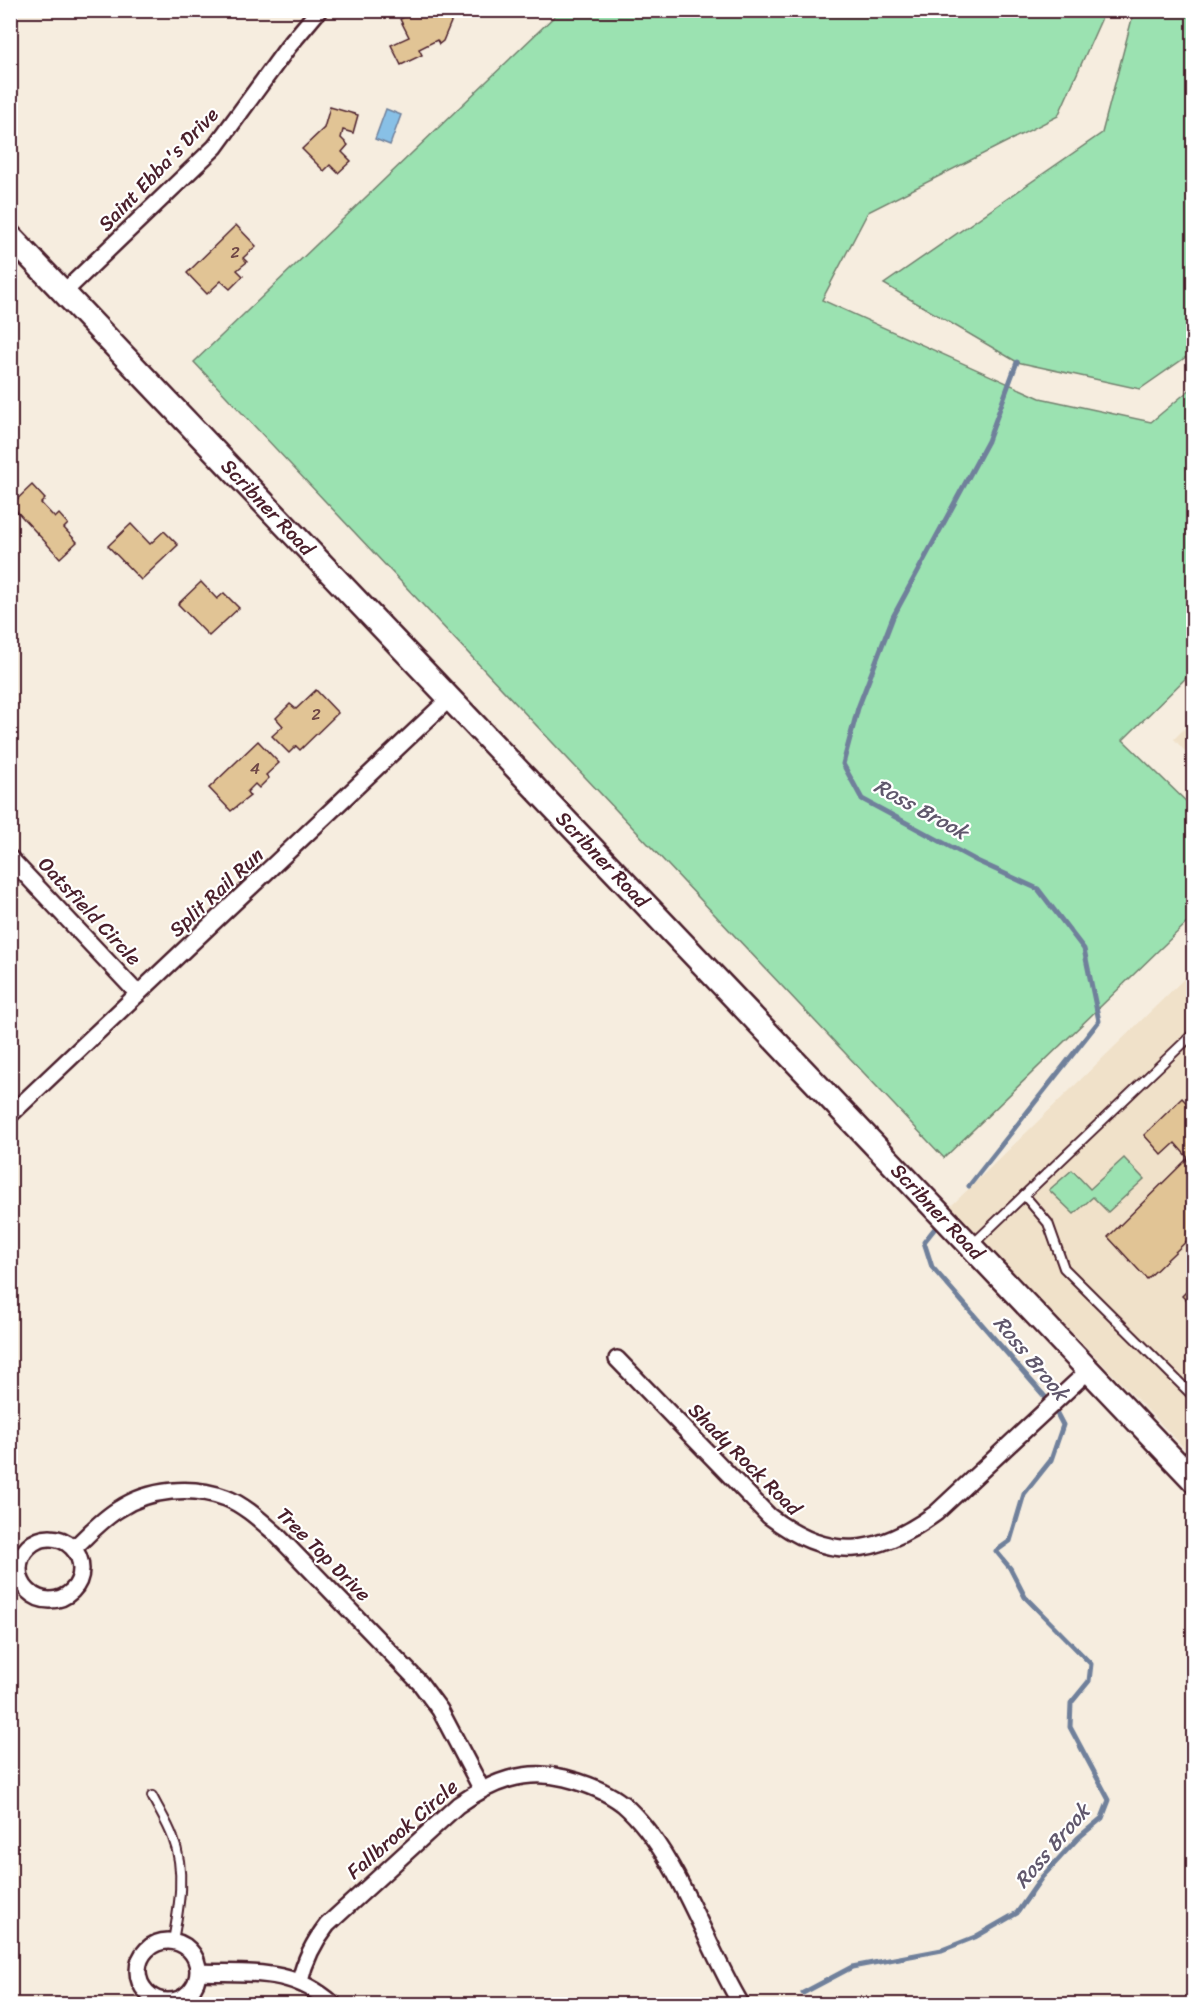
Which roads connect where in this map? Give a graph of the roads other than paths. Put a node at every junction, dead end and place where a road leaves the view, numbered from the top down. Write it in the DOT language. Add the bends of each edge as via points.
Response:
graph roads {
  1 [pos="319,10"];
  2 [pos="10,236"];
  3 [pos="63,293"];
  4 [pos="449,699"];
  5 [pos="10,858"];
  6 [pos="138,994"];
  7 [pos="1194,1033"];
  8 [pos="10,1115"];
  9 [pos="1024,1195"];
  10 [pos="970,1247"];
  11 [pos="616,1359"];
  12 [pos="1088,1371"];
  13 [pos="1194,1397"];
  14 [pos="1188,1466"];
  15 [pos="74,1548"];
  16 [pos="481,1788"];
  17 [pos="152,1796"];
  18 [pos="173,1941"];
  19 [pos="199,1972"];
  20 [pos="300,1981"];
  21 [pos="333,2004"];
  22 [pos="741,2004"];
  1 -- 3 [label="street, Saint Ebba's Drive" via="208,155"];
  2 -- 3 [label="street, Scribner Road"];
  3 -- 4 [label="street, Scribner Road"];
  4 -- 6 [label="street, Split Rail Run"];
  4 -- 10 [label="street, Scribner Road"];
  5 -- 6 [label="street, Oatsfield Circle"];
  6 -- 8 [label="street, Split Rail Run"];
  7 -- 9 [label="lane"];
  9 -- 10 [label="lane"];
  9 -- 13 [label="lane" via="1048,1222 1064,1268"];
  10 -- 12 [label="street, Scribner Road"];
  11 -- 12 [label="street, Shady Rock Road" via="769,1516 793,1535 820,1545 850,1549 878,1545 911,1531 936,1513"];
  12 -- 14 [label="street, Scribner Road"];
  15 -- 15 [label="street" via="47,1538 29,1547 20,1565 24,1585 40,1598 60,1598 69,1593 80,1577 79,1557"];
  15 -- 16 [label="street, Tree Top Drive" via="118,1509 140,1497 166,1491 226,1498 255,1515 420,1683 440,1710"];
  16 -- 20 [label="street, Fallbrook Circle" via="333,1918 315,1941"];
  16 -- 22 [label="street, Fallbrook Circle" via="512,1777 540,1775 584,1783 621,1803 653,1838 667,1861"];
  17 -- 18 [label="lane" via="174,1839 179,1861"];
  18 -- 19 [label="street" via="194,1954"];
  18 -- 19 [label="street" via="157,1943 142,1956 138,1975 146,1992 162,2001 180,2000 196,1985"];
  19 -- 20 [label="street" via="274,1975"];
  20 -- 21 [label="street"];
}
